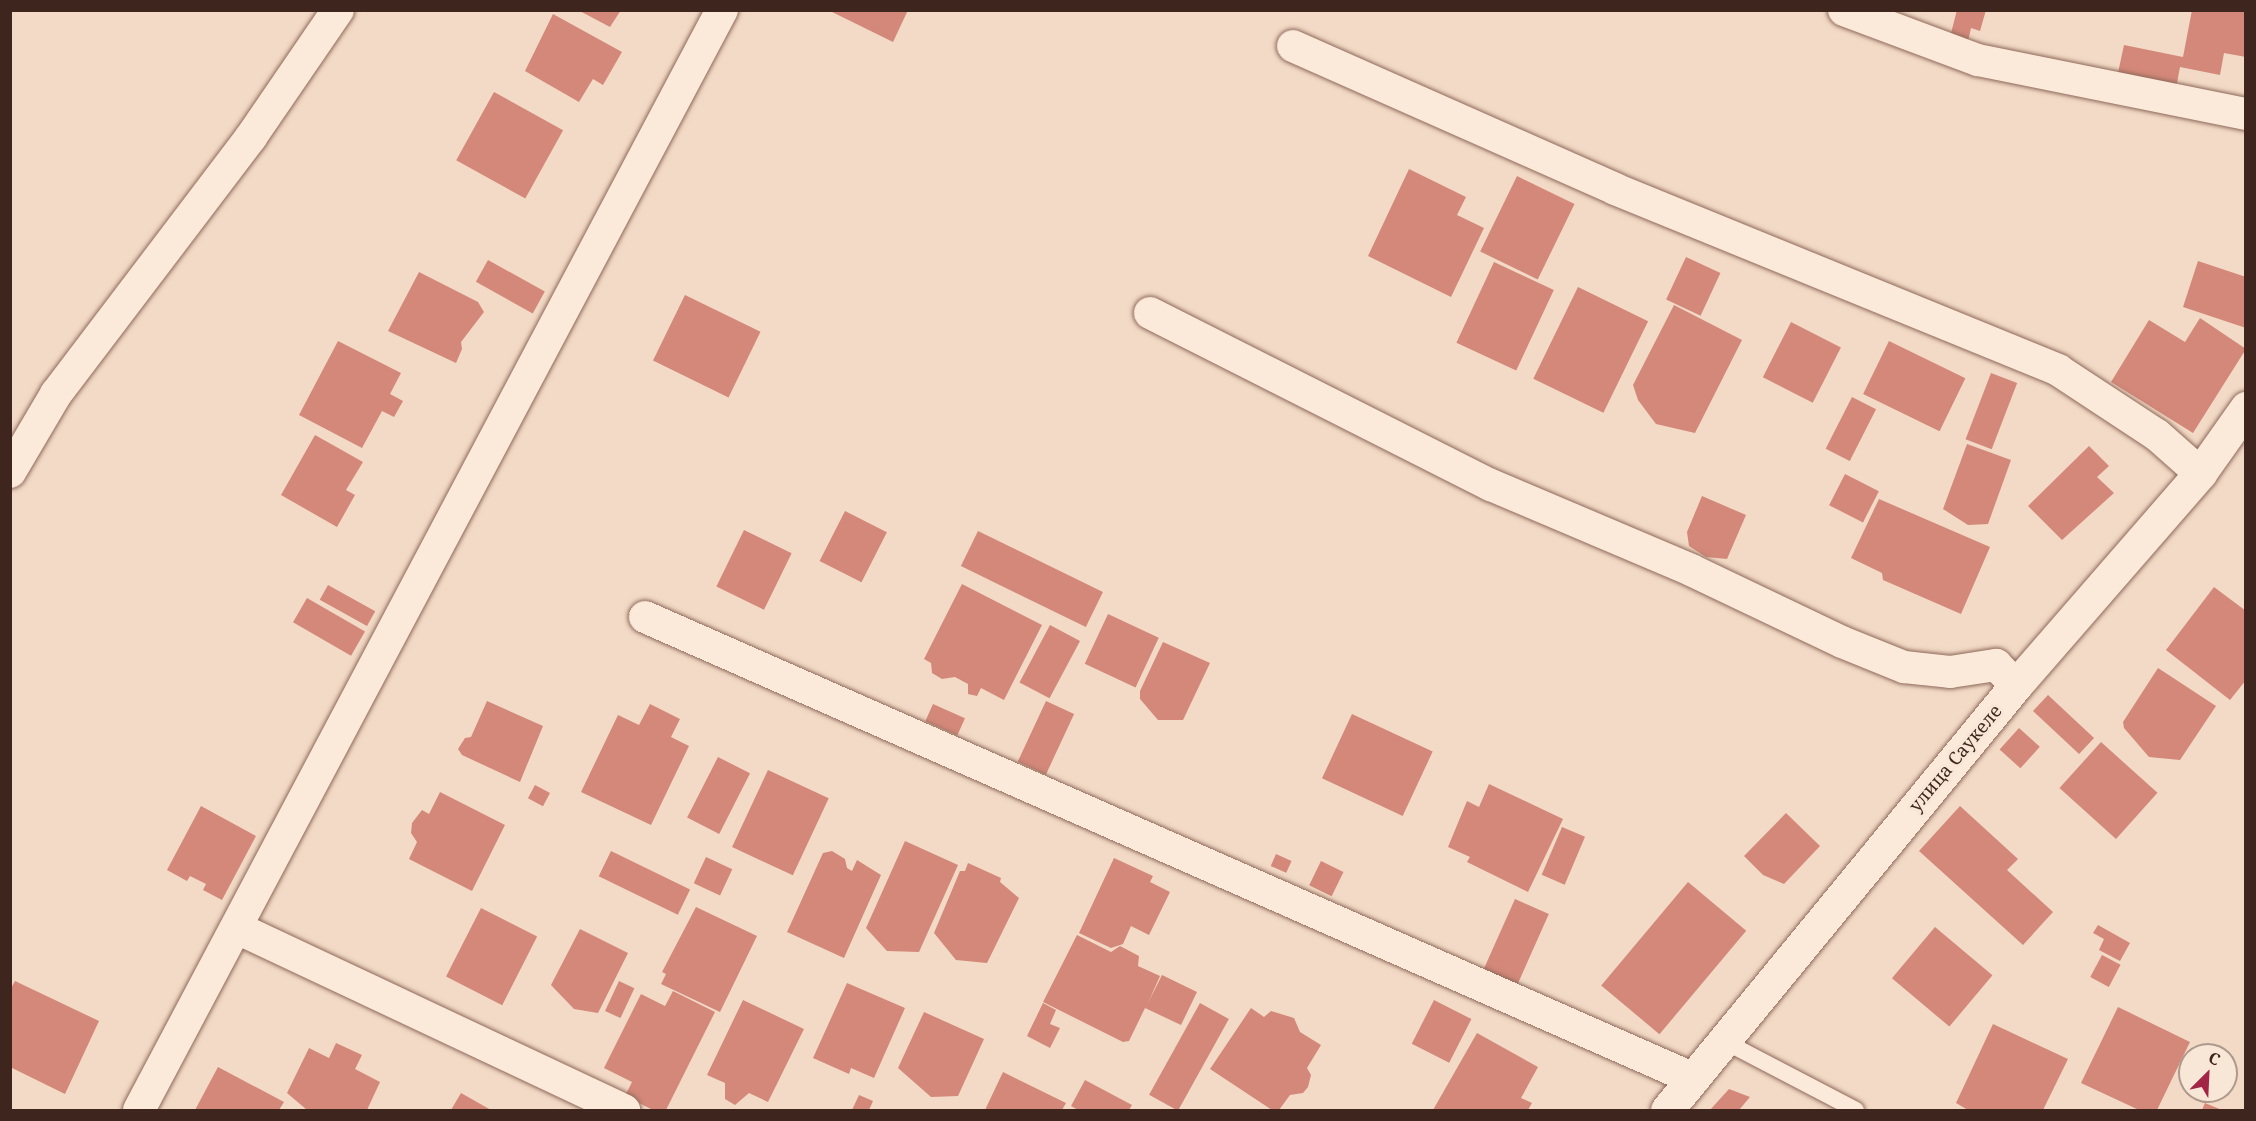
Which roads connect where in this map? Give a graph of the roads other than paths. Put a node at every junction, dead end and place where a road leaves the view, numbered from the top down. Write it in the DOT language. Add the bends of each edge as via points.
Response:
graph roads {
  1 [pos="338,10"];
  2 [pos="722,10"];
  3 [pos="1844,10"];
  4 [pos="1293,46"];
  5 [pos="2246,114"];
  6 [pos="1150,314"];
  7 [pos="2246,408"];
  8 [pos="10,472"];
  9 [pos="2200,474"];
  10 [pos="645,617"];
  11 [pos="2016,685"];
  12 [pos="237,928"];
  13 [pos="1722,1040"];
  14 [pos="1694,1079"];
  15 [pos="139,1110"];
  16 [pos="624,1110"];
  17 [pos="1667,1110"];
  18 [pos="1856,1110"];
  1 -- 8 [label="street" via="251,137 56,394"];
  2 -- 12 [label="street"];
  3 -- 5 [label="street" via="1978,60"];
  4 -- 9 [label="street" via="1615,189 2058,370 2157,435"];
  6 -- 11 [label="street" via="1491,485 1691,570 1842,642 1904,667 1950,672 1996,665"];
  7 -- 9 [label="street, улица Саукеле"];
  9 -- 11 [label="street, улица Саукеле"];
  10 -- 14 [label="street"];
  11 -- 13 [label="street, улица Саукеле"];
  12 -- 15 [label="street"];
  12 -- 16 [label="street"];
  13 -- 14 [label="street, улица Саукеле"];
  13 -- 18 [label="lane"];
  14 -- 17 [label="street, улица Саукеле"];
}
